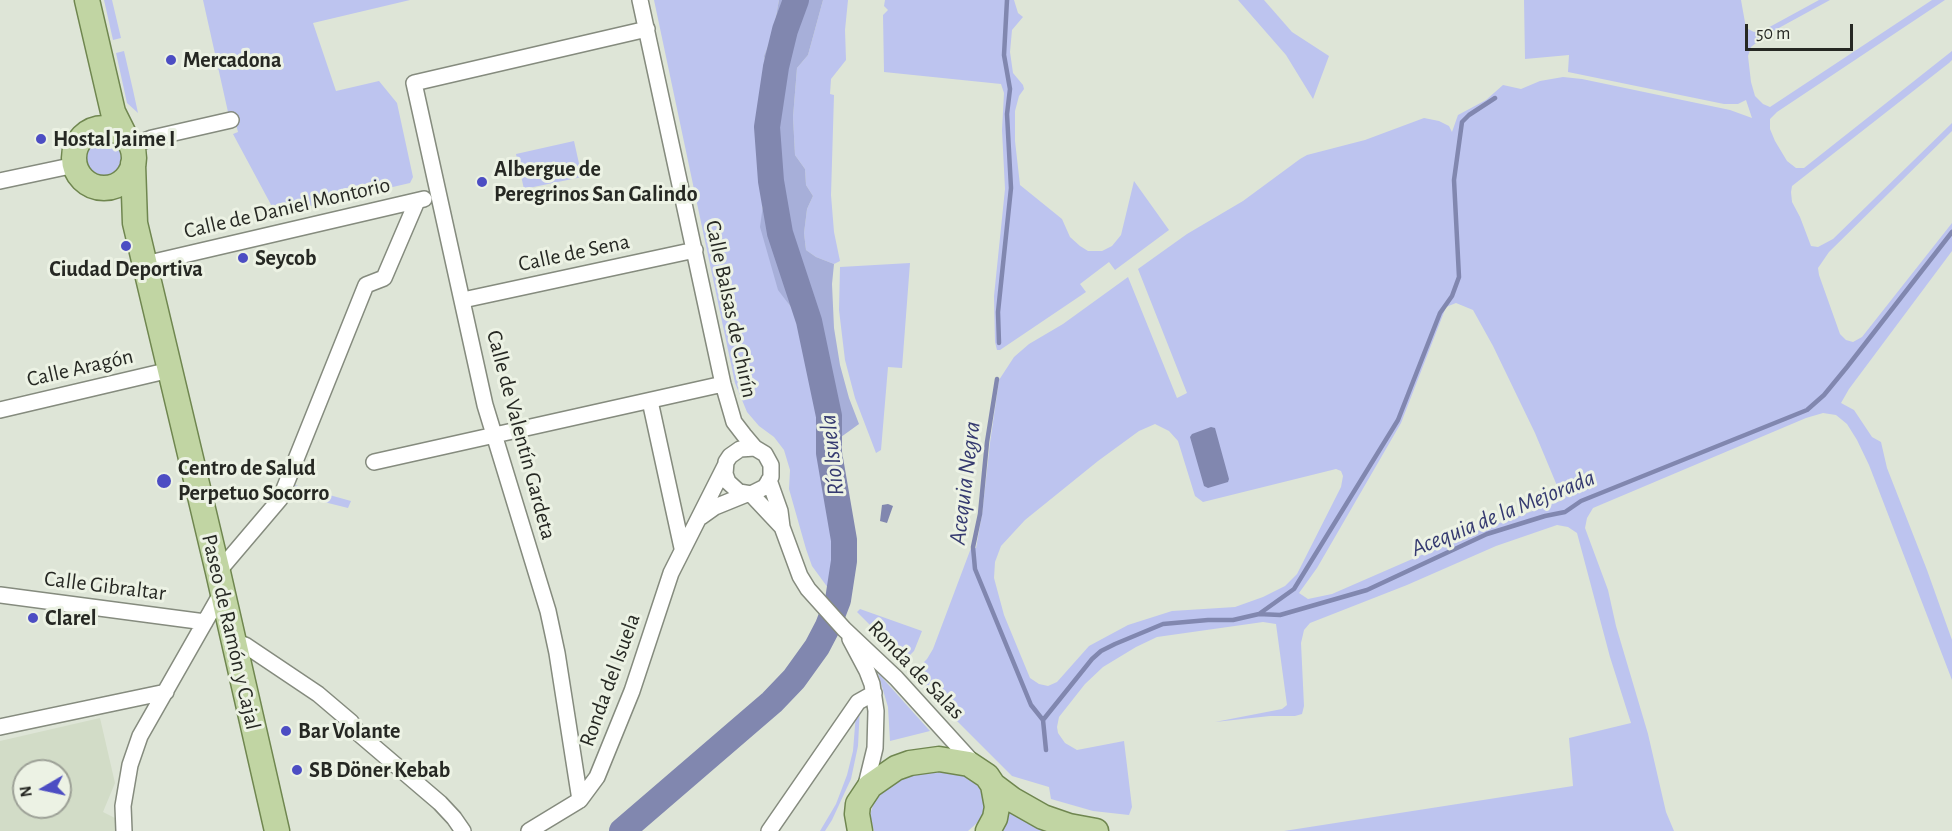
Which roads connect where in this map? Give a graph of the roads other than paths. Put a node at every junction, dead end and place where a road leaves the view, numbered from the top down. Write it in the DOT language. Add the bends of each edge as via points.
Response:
graph roads {
  1 [pos="75,0"];
  2 [pos="87,0"];
  3 [pos="640,0"];
  4 [pos="646,29"];
  5 [pos="231,120"];
  6 [pos="86,134"];
  7 [pos="130,149"];
  8 [pos="75,165"];
  9 [pos="0,181"];
  10 [pos="105,188"];
  11 [pos="438,196"];
  12 [pos="417,201"];
  13 [pos="135,223"];
  14 [pos="695,250"];
  15 [pos="145,264"];
  16 [pos="462,300"];
  17 [pos="171,370"];
  18 [pos="723,384"];
  19 [pos="650,401"];
  20 [pos="0,410"];
  21 [pos="734,422"];
  22 [pos="494,435"];
  23 [pos="755,448"];
  24 [pos="374,462"];
  25 [pos="727,463"];
  26 [pos="769,480"];
  27 [pos="749,494"];
  28 [pos="701,517"];
  29 [pos="782,527"];
  30 [pos="682,548"];
  31 [pos="220,582"];
  32 [pos="0,595"];
  33 [pos="205,621"];
  34 [pos="844,629"];
  35 [pos="233,641"];
  36 [pos="166,692"];
  37 [pos="874,693"];
  38 [pos="0,727"];
  39 [pos="986,777"];
  40 [pos="580,800"];
  41 [pos="856,818"];
  42 [pos="124,831"];
  43 [pos="277,831"];
  44 [pos="463,831"];
  45 [pos="529,831"];
  46 [pos="769,831"];
  47 [pos="988,831"];
  48 [pos="1096,831"];
  1 -- 6 [label="main road" via="98,101 97,114"];
  2 -- 7 [label="main road, Paseo de Ramón y Cajal" via="113,112"];
  3 -- 4 [label="street, Calle Balsas de Chirín"];
  4 -- 11 [label="street, Calle de Valentín Gardeta" via="414,83"];
  4 -- 14 [label="street, Calle Balsas de Chirín"];
  5 -- 7 [label="street" via="152,138"];
  6 -- 7 [label="main road" via="103,128 115,130"];
  6 -- 8 [label="main road" via="76,148"];
  7 -- 10 [label="main road" via="129,174 121,183"];
  7 -- 13 [label="main road, Paseo de Ramón y Cajal"];
  8 -- 9 [label="street"];
  8 -- 10 [label="main road" via="84,180"];
  10 -- 13 [label="main road, Paseo de Ramón y Cajal" via="122,203"];
  11 -- 12 [label="street, Calle de Daniel Montorio"];
  11 -- 16 [label="street, Calle de Valentín Gardeta"];
  12 -- 15 [label="street, Calle de Daniel Montorio"];
  12 -- 31 [label="street" via="384,278 366,285 280,499"];
  13 -- 15 [label="main road, Paseo de Ramón y Cajal"];
  14 -- 16 [label="street, Calle de Sena"];
  14 -- 18 [label="street, Calle Balsas de Chirín"];
  15 -- 17 [label="main road, Paseo de Ramón y Cajal"];
  16 -- 22 [label="street, Calle de Valentín Gardeta"];
  17 -- 20 [label="street, Calle Aragón"];
  17 -- 31 [label="main road, Paseo de Ramón y Cajal"];
  18 -- 19 [label="street"];
  18 -- 21 [label="street, Calle Balsas de Chirín"];
  19 -- 22 [label="street"];
  19 -- 30 [label="street"];
  21 -- 23 [label="street, Calle Balsas de Chirín"];
  21 -- 25 [label="street, Calle Balsas de Chirín"];
  22 -- 24 [label="street"];
  22 -- 40 [label="street, Calle de Valentín Gardeta" via="548,611"];
  23 -- 25 [label="street" via="740,449"];
  23 -- 26 [label="street" via="770,461"];
  25 -- 27 [label="street" via="725,474 730,485"];
  25 -- 28 [label="street, Ronda del Isuela"];
  26 -- 27 [label="street" via="762,489"];
  26 -- 29 [label="street"];
  27 -- 28 [label="street, Ronda del Isuela"];
  27 -- 29 [label="street"];
  28 -- 30 [label="street, Ronda del Isuela"];
  29 -- 34 [label="street" via="800,576"];
  30 -- 40 [label="street, Ronda del Isuela" via="603,765"];
  31 -- 33 [label="street"];
  31 -- 35 [label="main road, Paseo de Ramón y Cajal"];
  32 -- 33 [label="street, Calle Gibraltar"];
  33 -- 36 [label="street"];
  34 -- 37 [label="street, Ronda de Salas"];
  34 -- 39 [label="street, Ronda de Salas" via="896,678"];
  35 -- 43 [label="main road, Paseo de Ramón y Cajal"];
  35 -- 44 [label="street" via="318,694 440,803"];
  36 -- 38 [label="street"];
  36 -- 42 [label="street" via="140,736 130,765 123,806"];
  37 -- 41 [label="street, Ronda de Salas" via="875,748"];
  37 -- 46 [label="street, Ronda de Salas" via="858,702"];
  39 -- 41 [label="main road" via="969,764 954,760 909,763 883,776"];
  39 -- 47 [label="main road" via="997,807"];
  39 -- 48 [label="main road" via="1012,800 1043,817"];
  40 -- 45 [label="street, Ronda del Isuela"];
}
